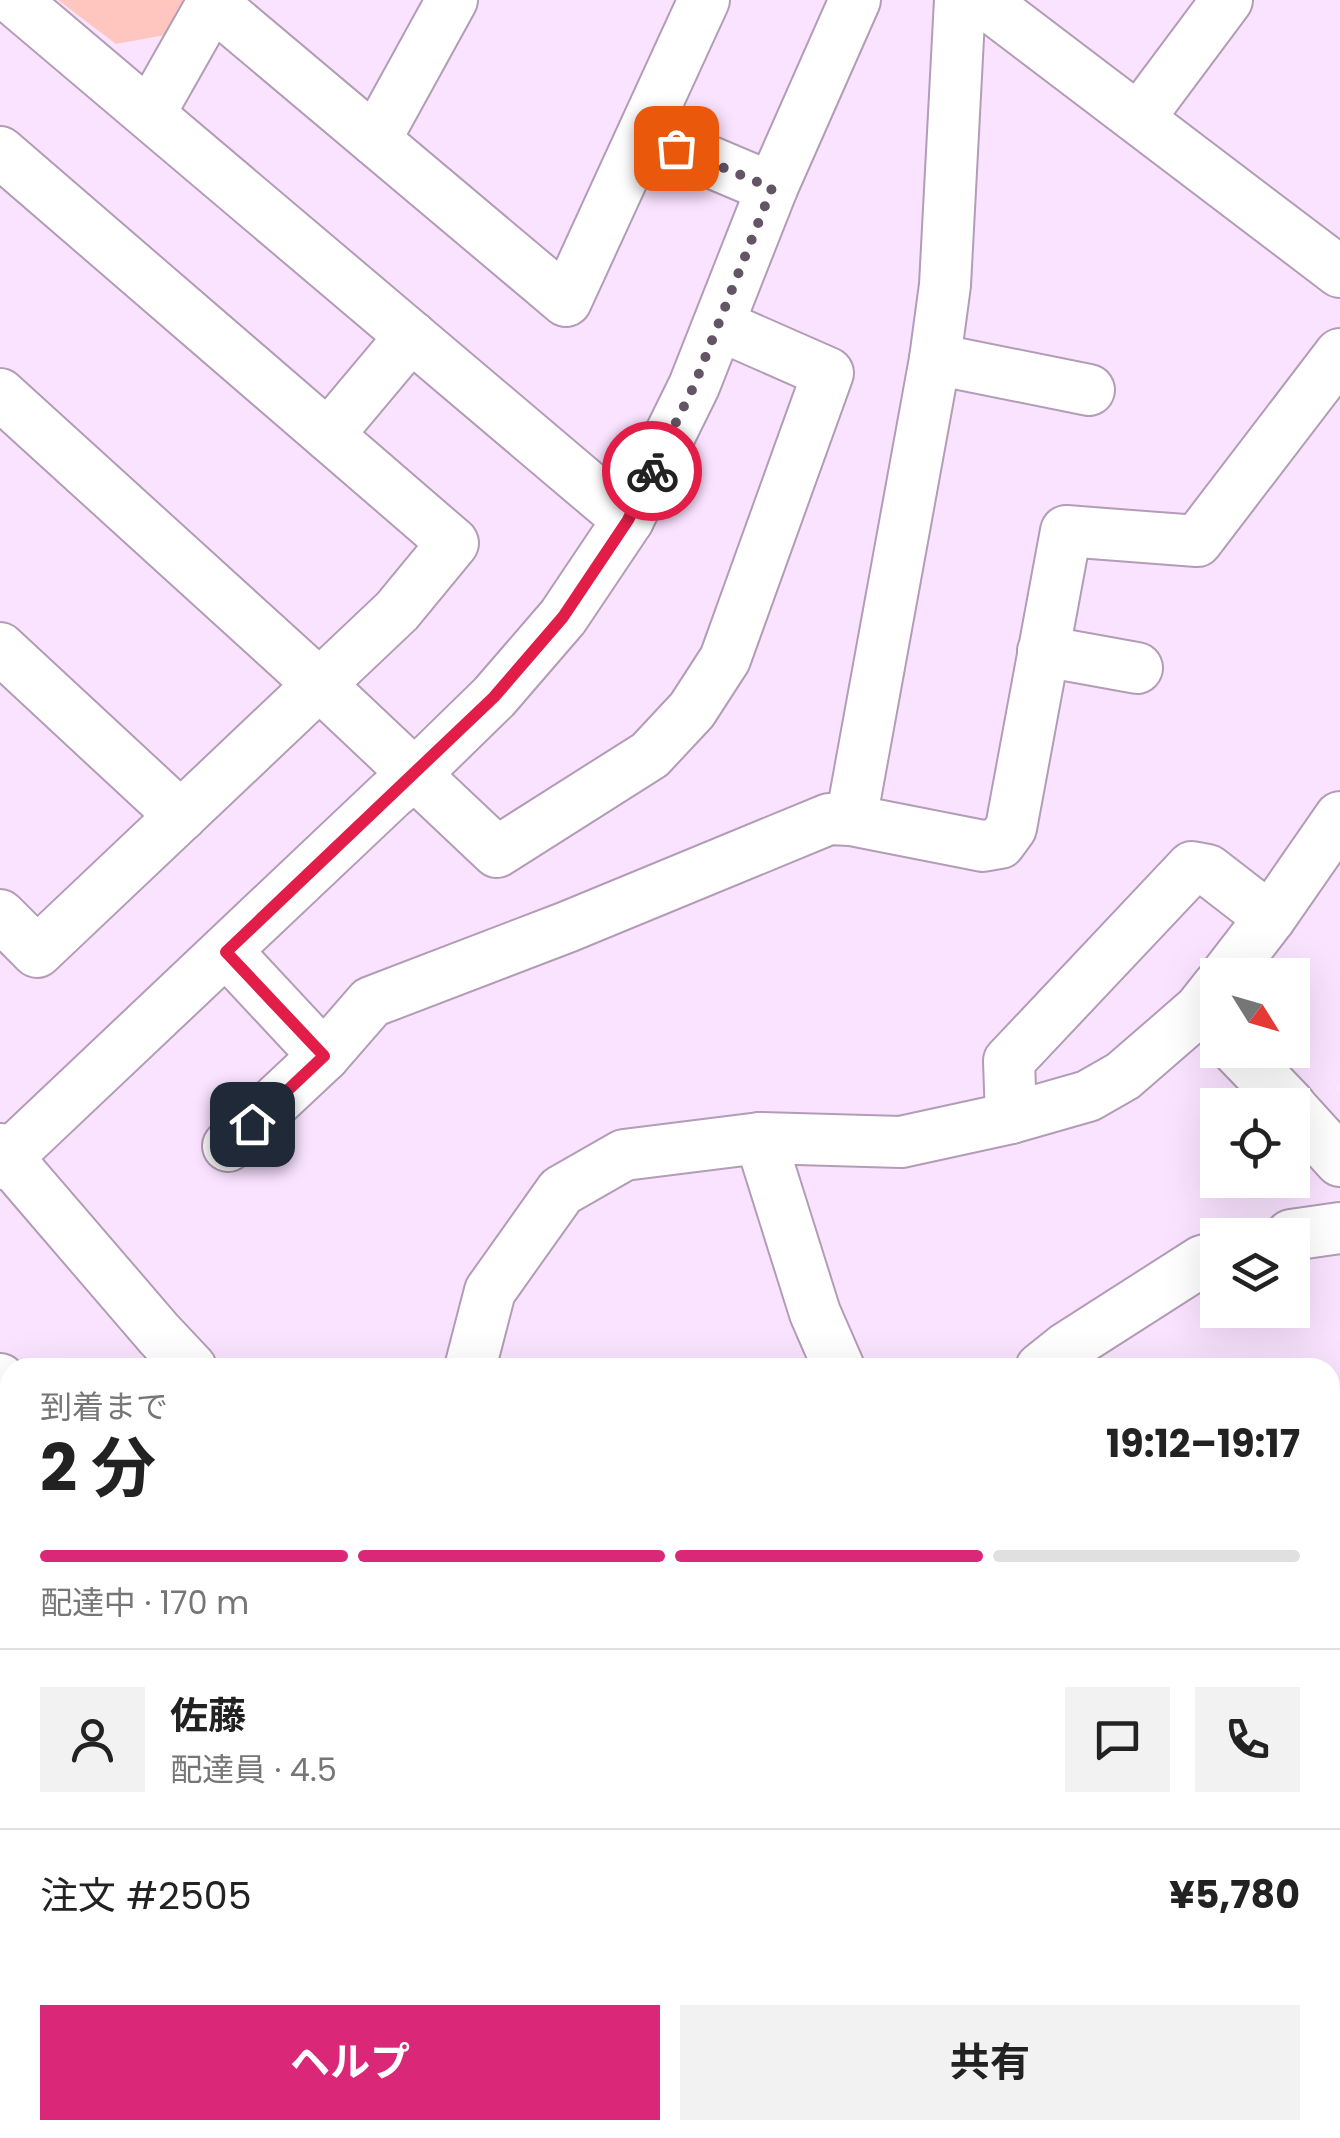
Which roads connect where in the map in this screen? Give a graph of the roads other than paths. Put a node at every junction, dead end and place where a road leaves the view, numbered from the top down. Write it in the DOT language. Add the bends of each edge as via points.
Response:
graph roads {
  1 [pos="14,0"];
  2 [pos="452,0"];
  3 [pos="704,0"];
  4 [pos="855,0"];
  5 [pos="960,0"];
  6 [pos="982,0"];
  7 [pos="1227,0"];
  8 [pos="213,2"];
  9 [pos="150,113"];
  10 [pos="1139,118"];
  11 [pos="644,134"];
  12 [pos="375,140"];
  13 [pos="0,152"];
  14 [pos="772,188"];
  15 [pos="1340,272"];
  16 [pos="719,325"];
  17 [pos="411,336"];
  18 [pos="1340,354"];
  19 [pos="935,359"];
  20 [pos="1089,390"];
  21 [pos="0,394"];
  22 [pos="328,436"];
  23 [pos="628,520"];
  24 [pos="0,648"];
  25 [pos="1044,652"];
  26 [pos="1137,668"];
  27 [pos="320,684"];
  28 [pos="414,776"];
  29 [pos="181,816"];
  30 [pos="1340,817"];
  31 [pos="851,820"];
  32 [pos="0,915"];
  33 [pos="1270,918"];
  34 [pos="226,952"];
  35 [pos="1243,958"];
  36 [pos="1200,1012"];
  37 [pos="324,1056"];
  38 [pos="1254,1068"];
  39 [pos="1274,1088"];
  40 [pos="1012,1118"];
  41 [pos="1310,1127"];
  42 [pos="760,1138"];
  43 [pos="228,1146"];
  44 [pos="2,1157"];
  45 [pos="1340,1161"];
  46 [pos="1340,1228"];
  47 [pos="1310,1232"];
  48 [pos="1200,1262"];
  49 [pos="182,1358"];
  50 [pos="473,1358"];
  51 [pos="835,1358"];
  52 [pos="1054,1358"];
  1 -- 9 [label="street"];
  2 -- 12 [label="street"];
  3 -- 11 [label="street"];
  4 -- 14 [label="street"];
  5 -- 19 [label="street"];
  6 -- 10 [label="street"];
  7 -- 10 [label="street"];
  8 -- 9 [label="street"];
  8 -- 12 [label="street"];
  9 -- 17 [label="street"];
  10 -- 15 [label="street"];
  11 -- 12 [label="street" via="566,301"];
  11 -- 14 [label="street"];
  13 -- 22 [label="street"];
  14 -- 16 [label="street"];
  16 -- 23 [label="street"];
  16 -- 28 [label="street" via="828,373 725,659 692,710 650,755 497,852"];
  17 -- 22 [label="street"];
  17 -- 23 [label="street"];
  18 -- 25 [label="street" via="1196,542 1066,531"];
  19 -- 20 [label="street"];
  19 -- 31 [label="street"];
  21 -- 27 [label="street"];
  22 -- 27 [label="street" via="454,543 397,611"];
  23 -- 28 [label="street" via="563,617"];
  24 -- 29 [label="street"];
  25 -- 26 [label="street"];
  25 -- 31 [label="street" via="1011,828 1000,842 982,846"];
  27 -- 28 [label="street"];
  27 -- 29 [label="street"];
  28 -- 34 [label="street"];
  29 -- 32 [label="street" via="37,952"];
  30 -- 33 [label="street"];
  31 -- 37 [label="street" via="829,819 371,1002"];
  33 -- 35 [label="street"];
  33 -- 40 [label="street" via="1208,870 1192,866 1009,1061"];
  34 -- 37 [label="street"];
  34 -- 44 [label="street"];
  36 -- 40 [label="street" via="1088,1096"];
  37 -- 43 [label="street"];
  38 -- 39 [label="street"];
  40 -- 42 [label="street" via="901,1142"];
  41 -- 45 [label="street"];
  42 -- 50 [label="street" via="624,1156 561,1191 490,1291"];
  42 -- 51 [label="street"];
  44 -- 49 [label="street"];
  46 -- 47 [label="street"];
  48 -- 52 [label="street"];
}
